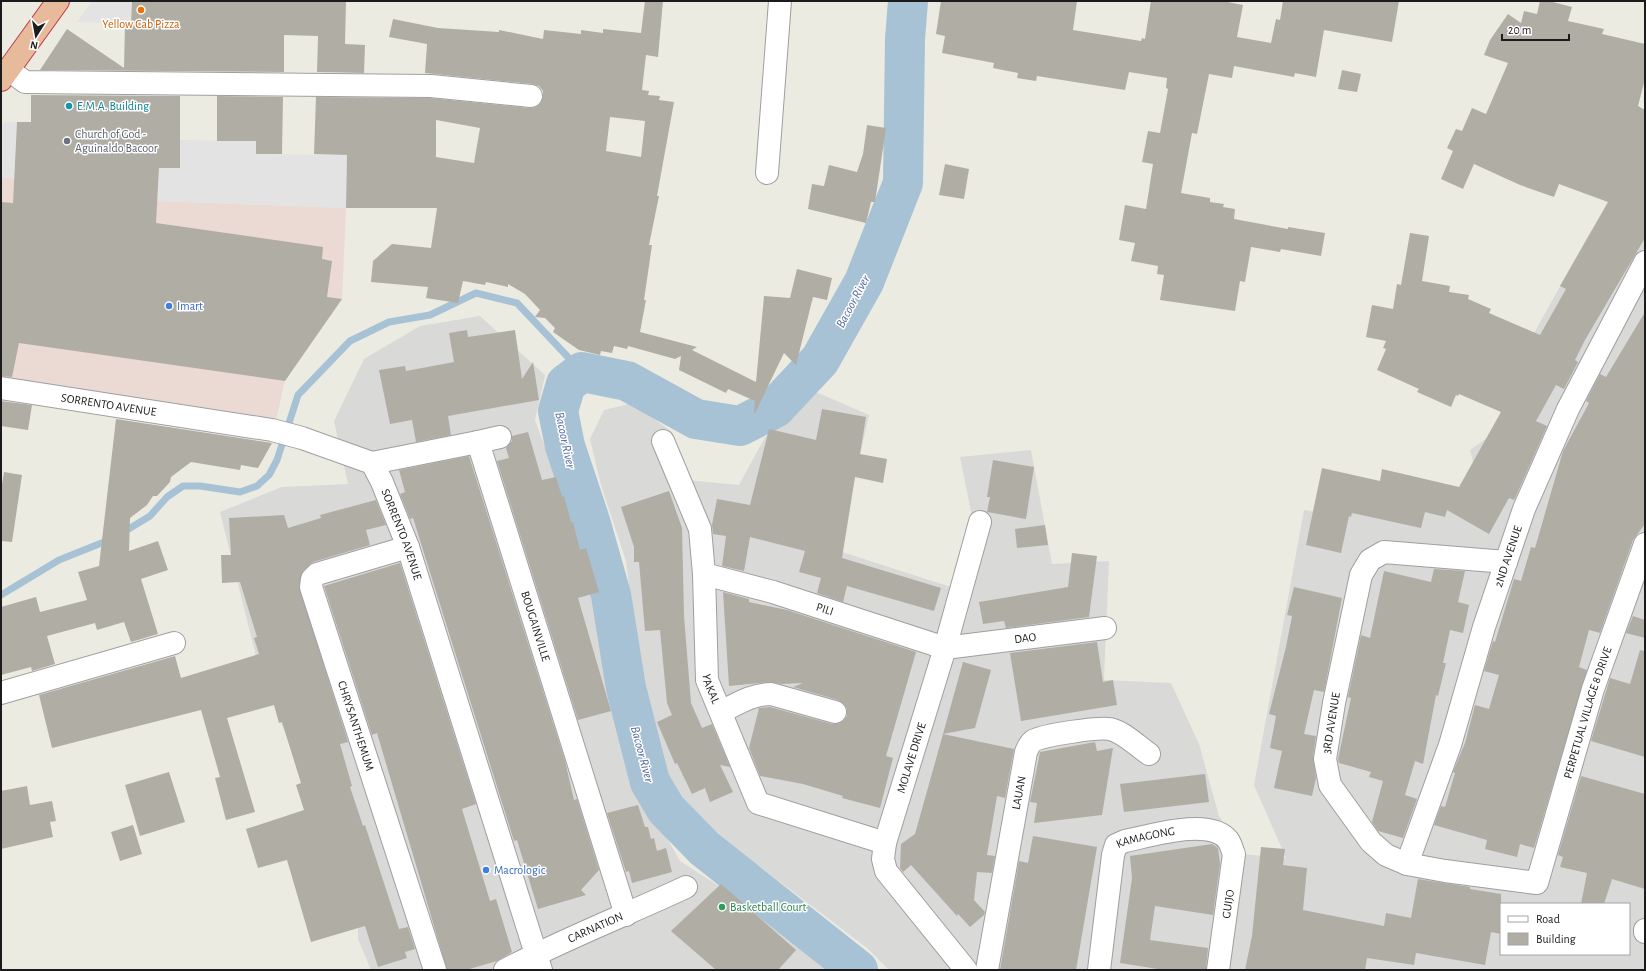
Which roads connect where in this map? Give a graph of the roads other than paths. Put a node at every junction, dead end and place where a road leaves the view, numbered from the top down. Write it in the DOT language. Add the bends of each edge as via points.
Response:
graph roads {
  1 [pos="58,1"];
  2 [pos="780,1"];
  3 [pos="5,75"];
  4 [pos="531,96"];
  5 [pos="767,172"];
  6 [pos="1645,262"];
  7 [pos="1,388"];
  8 [pos="500,437"];
  9 [pos="663,441"];
  10 [pos="478,442"];
  11 [pos="372,463"];
  12 [pos="980,522"];
  13 [pos="1645,544"];
  14 [pos="408,547"];
  15 [pos="1506,562"];
  16 [pos="704,574"];
  17 [pos="1106,628"];
  18 [pos="174,643"];
  19 [pos="945,648"];
  20 [pos="1,694"];
  21 [pos="720,712"];
  22 [pos="836,712"];
  23 [pos="1149,754"];
  24 [pos="1227,839"];
  25 [pos="885,843"];
  26 [pos="1407,864"];
  27 [pos="1537,883"];
  28 [pos="686,887"];
  29 [pos="626,915"];
  30 [pos="539,962"];
  31 [pos="435,970"];
  32 [pos="506,970"];
  33 [pos="966,970"];
  34 [pos="987,970"];
  35 [pos="1099,970"];
  36 [pos="1218,970"];
  1 -- 3 [label="highway"];
  2 -- 5 [label="street"];
  3 -- 4 [label="street" via="25,82 431,86"];
  6 -- 15 [label="street, 2ND AVENUE" via="1568,409 1524,509"];
  7 -- 11 [label="street, SORRENTO AVENUE" via="272,430"];
  8 -- 10 [label="street"];
  9 -- 16 [label="street, YAKAL" via="700,529"];
  10 -- 11 [label="street"];
  10 -- 29 [label="street, BOUGAINVILLE"];
  11 -- 14 [label="street, SORRENTO AVENUE"];
  12 -- 19 [label="street, MOLAVE DRIVE"];
  13 -- 27 [label="street, PERPETUAL VILLAGE 8 DRIVE" via="1593,689"];
  14 -- 30 [label="street, SORRENTO AVENUE"];
  14 -- 31 [label="street, CHRYSANTHEMUM" via="317,574 312,579 311,587"];
  15 -- 26 [label="street, 2ND AVENUE" via="1484,627 1450,745"];
  15 -- 26 [label="street, 3RD AVENUE" via="1384,552 1370,560 1360,575 1325,759 1330,785 1371,842 1386,855"];
  16 -- 19 [label="street, PILI" via="773,592"];
  16 -- 21 [label="street, YAKAL" via="707,680"];
  17 -- 19 [label="street, DAO"];
  18 -- 20 [label="street"];
  19 -- 25 [label="street, MOLAVE DRIVE"];
  21 -- 22 [label="street" via="754,696 766,694"];
  21 -- 25 [label="street, YAKAL" via="758,803"];
  23 -- 34 [label="street, LAUAN" via="1120,733 1109,729 1040,738 1031,742 1026,752"];
  24 -- 35 [label="street, KAMAGONG" via="1212,830 1195,828 1116,845"];
  24 -- 36 [label="street, GUIJO" via="1234,854 1234,869"];
  25 -- 33 [label="street, MOLAVE DRIVE" via="883,859 886,871"];
  26 -- 27 [label="street, 3RD AVENUE"];
  28 -- 29 [label="street, CARNATION"];
  29 -- 30 [label="street, CARNATION"];
  30 -- 32 [label="street, CARNATION"];
}
